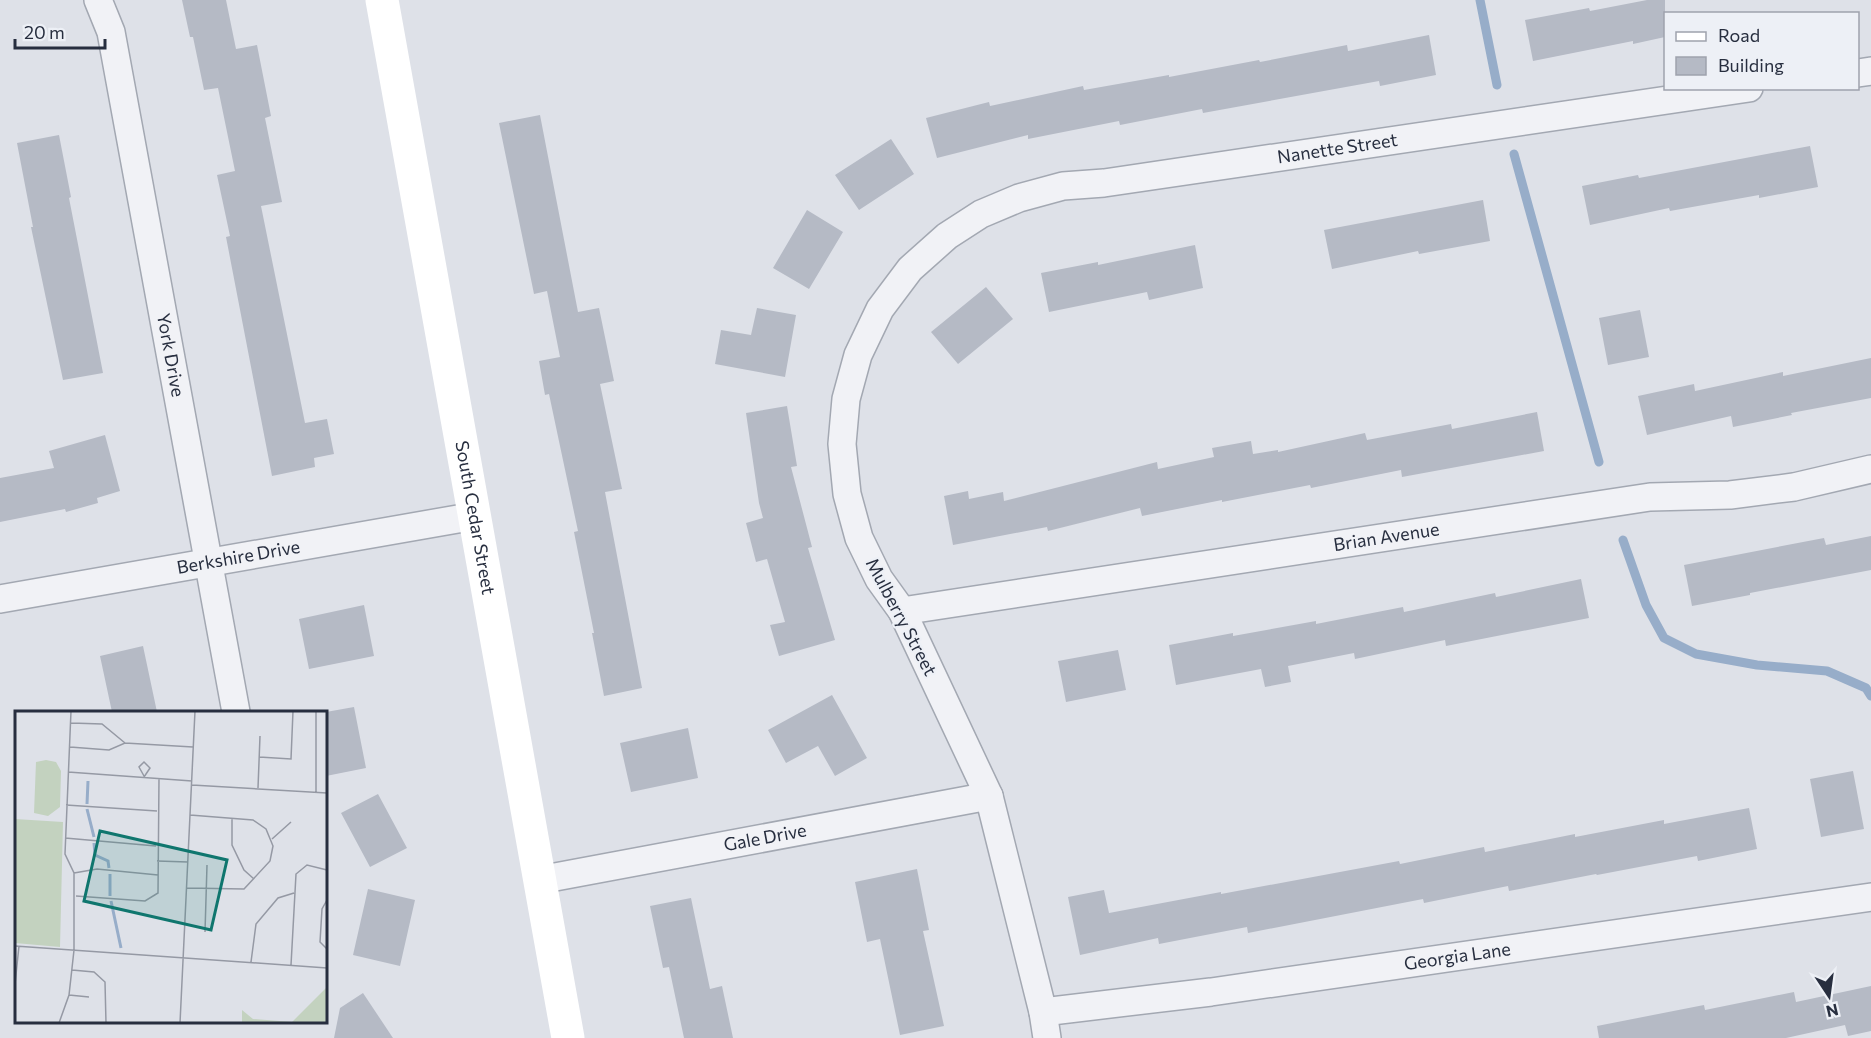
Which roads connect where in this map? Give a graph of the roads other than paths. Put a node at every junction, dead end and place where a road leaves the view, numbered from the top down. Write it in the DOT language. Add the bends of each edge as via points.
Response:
graph roads {
  1 [pos="98,0"];
  2 [pos="382,0"];
  3 [pos="1735,90"];
  4 [pos="936,244"];
  5 [pos="1871,469"];
  6 [pos="475,516"];
  7 [pos="207,561"];
  8 [pos="0,599"];
  9 [pos="902,611"];
  10 [pos="236,711"];
  11 [pos="988,796"];
  12 [pos="539,880"];
  13 [pos="1871,897"];
  14 [pos="1045,1025"];
  15 [pos="568,1038"];
  1 -- 7 [label="street, York Drive" via="111,32"];
  2 -- 6 [label="main road, South Cedar Street"];
  3 -- 4 [label="street, Nanette Street" via="1063,186 981,214"];
  4 -- 9 [label="street, Mulberry Street" via="909,269 880,309 858,355 846,399 842,444 847,494 859,538 879,579"];
  5 -- 9 [label="street, Brian Avenue" via="1794,487 1730,495 1650,497"];
  6 -- 7 [label="street, Berkshire Drive"];
  6 -- 12 [label="main road, South Cedar Street"];
  7 -- 8 [label="street, Berkshire Drive"];
  7 -- 10 [label="street, York Drive"];
  9 -- 11 [label="street, Mulberry Street"];
  11 -- 12 [label="street, Gale Drive"];
  11 -- 14 [label="street, Mulberry Street"];
  12 -- 15 [label="main road, South Cedar Street"];
  13 -- 14 [label="street, Georgia Lane" via="1210,992"];
}
